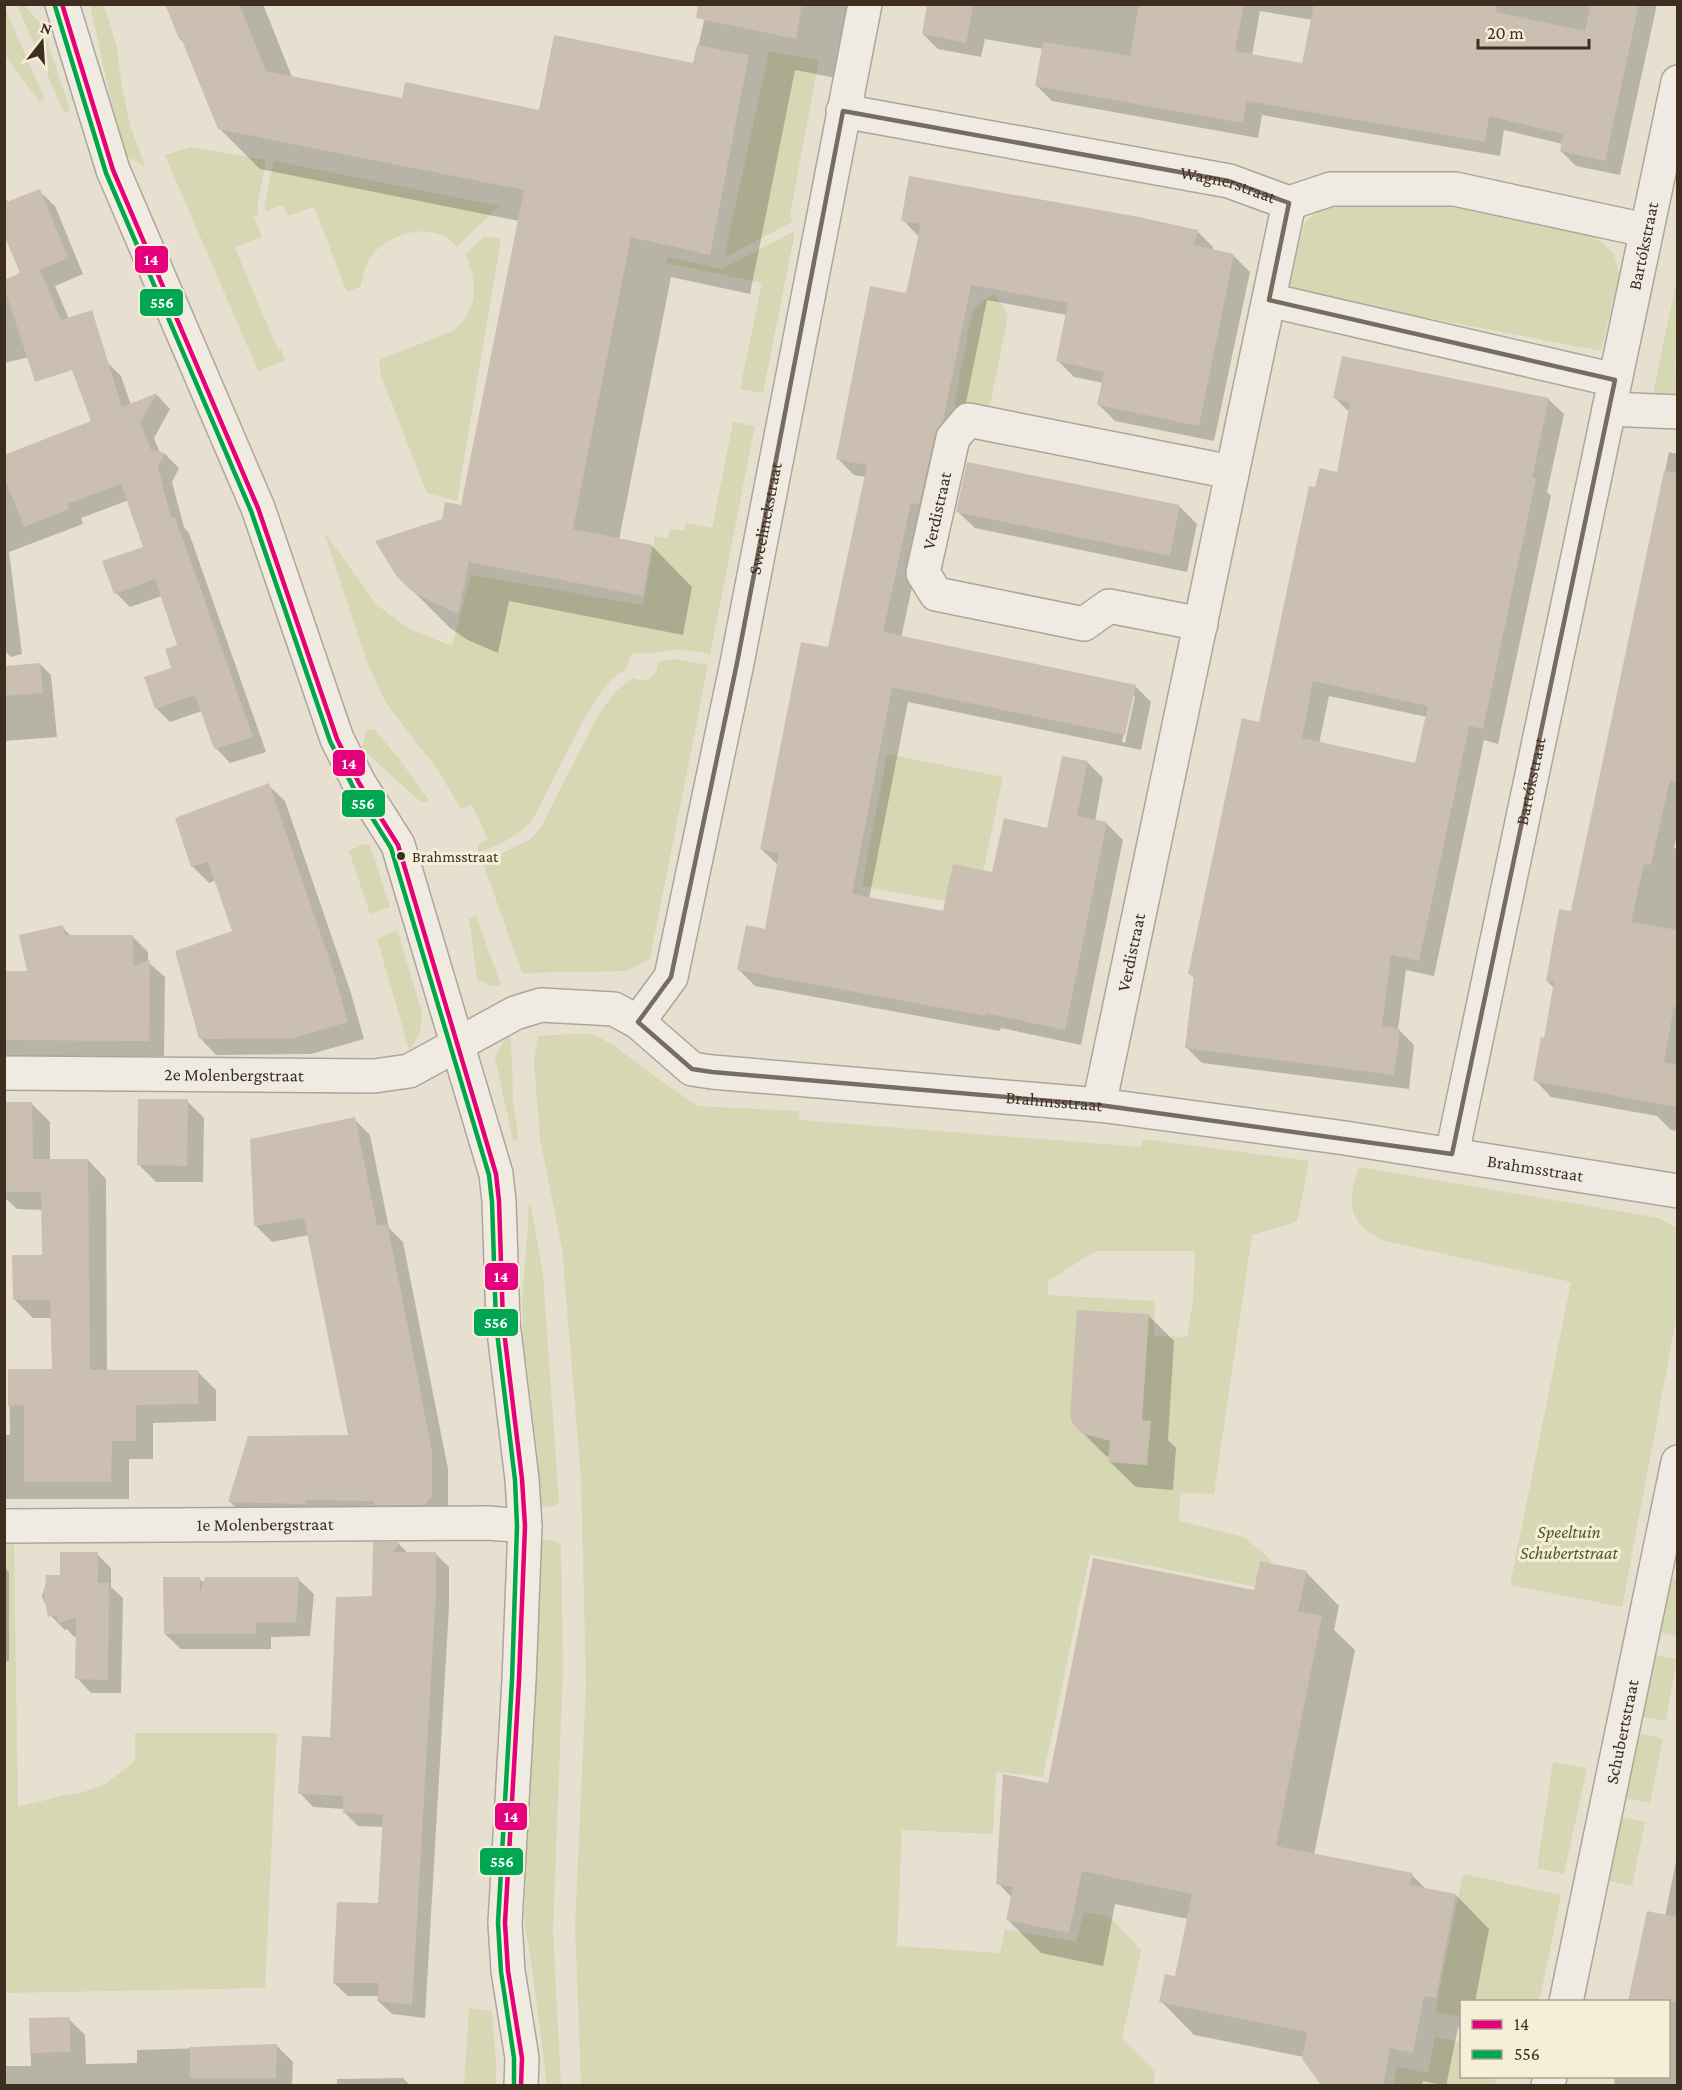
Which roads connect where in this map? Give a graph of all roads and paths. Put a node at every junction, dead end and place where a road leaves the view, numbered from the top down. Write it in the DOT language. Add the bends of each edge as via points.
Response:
graph roads {
  1 [pos="62,4"];
  2 [pos="865,4"];
  3 [pos="1677,82"];
  4 [pos="843,111"];
  5 [pos="1289,203"];
  6 [pos="1645,230"];
  7 [pos="1269,300"];
  8 [pos="1612,394"];
  9 [pos="1677,412"];
  10 [pos="1231,472"];
  11 [pos="1201,624"];
  12 [pos="638,1022"];
  13 [pos="456,1046"];
  14 [pos="4,1073"];
  15 [pos="1099,1105"];
  16 [pos="1452,1154"];
  17 [pos="1677,1191"];
  18 [pos="1677,1462"];
  19 [pos="4,1526"];
  20 [pos="525,1526"];
  21 [pos="1566,2000"];
  22 [pos="521,2085"];
  1 -- 13 [label="street" via="113,170 258,508 337,739 398,845"];
  2 -- 4 [label="street, Sweelinckstraat"];
  3 -- 6 [label="street, Bartókstraat"];
  4 -- 5 [label="street, Wagnerstraat" via="1229,181"];
  4 -- 12 [label="street, Sweelinckstraat" via="737,663 670,977"];
  5 -- 6 [label="street, Wagnerstraat" via="1330,189 1455,189"];
  5 -- 7 [label="street, Verdistraat"];
  6 -- 8 [label="street, Bartókstraat"];
  7 -- 8 [label="street"];
  7 -- 10 [label="street, Verdistraat"];
  8 -- 9 [label="street"];
  8 -- 16 [label="street, Bartókstraat"];
  10 -- 11 [label="street, Verdistraat"];
  10 -- 11 [label="street, Verdistraat" via="968,420 953,438 923,573 936,594 1084,624 1109,606"];
  11 -- 15 [label="street, Verdistraat"];
  12 -- 13 [label="street, Brahmsstraat" via="614,1010 541,1005 515,1013"];
  12 -- 15 [label="street, Brahmsstraat" via="692,1069"];
  13 -- 14 [label="street, 2e Molenbergstraat" via="409,1071 374,1076"];
  13 -- 20 [label="street" via="496,1174 500,1201 503,1323"];
  15 -- 16 [label="street, Brahmsstraat"];
  16 -- 17 [label="street, Brahmsstraat"];
  18 -- 21 [label="street, Schubertstraat"];
  19 -- 20 [label="street, 1e Molenbergstraat"];
  20 -- 22 [label="street" via="505,1923 508,1971 522,2058"];
}
